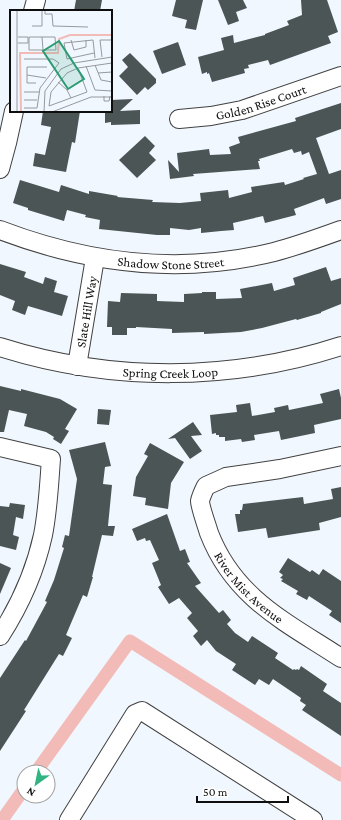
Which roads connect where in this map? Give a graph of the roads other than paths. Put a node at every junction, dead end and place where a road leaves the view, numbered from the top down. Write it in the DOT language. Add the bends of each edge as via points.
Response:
graph roads {
  1 [pos="36,0"];
  2 [pos="33,10"];
  3 [pos="341,76"];
  4 [pos="14,112"];
  5 [pos="179,119"];
  6 [pos="0,169"];
  7 [pos="0,230"];
  8 [pos="341,230"];
  9 [pos="95,258"];
  10 [pos="341,346"];
  11 [pos="0,347"];
  12 [pos="77,366"];
  13 [pos="0,447"];
  14 [pos="341,456"];
  15 [pos="0,636"];
  16 [pos="341,658"];
  17 [pos="69,820"];
  18 [pos="313,820"];
  1 -- 2 [label="street"];
  3 -- 5 [label="street, Golden Rise Court" via="242,110"];
  4 -- 6 [label="street"];
  7 -- 9 [label="street, Shadow Stone Street" via="59,250"];
  8 -- 9 [label="street, Shadow Stone Street" via="274,252 236,259 158,264"];
  9 -- 12 [label="street, Slate Hill Way"];
  10 -- 12 [label="street, Spring Creek Loop" via="282,362 205,373 156,374"];
  11 -- 12 [label="street, Spring Creek Loop" via="20,354"];
  13 -- 15 [label="street" via="51,459 47,510 36,563 24,594"];
  14 -- 16 [label="street, River Mist Avenue" via="226,477 206,486 200,500 214,545 239,584 274,614"];
  17 -- 18 [label="street" via="135,714 142,711"];
}
